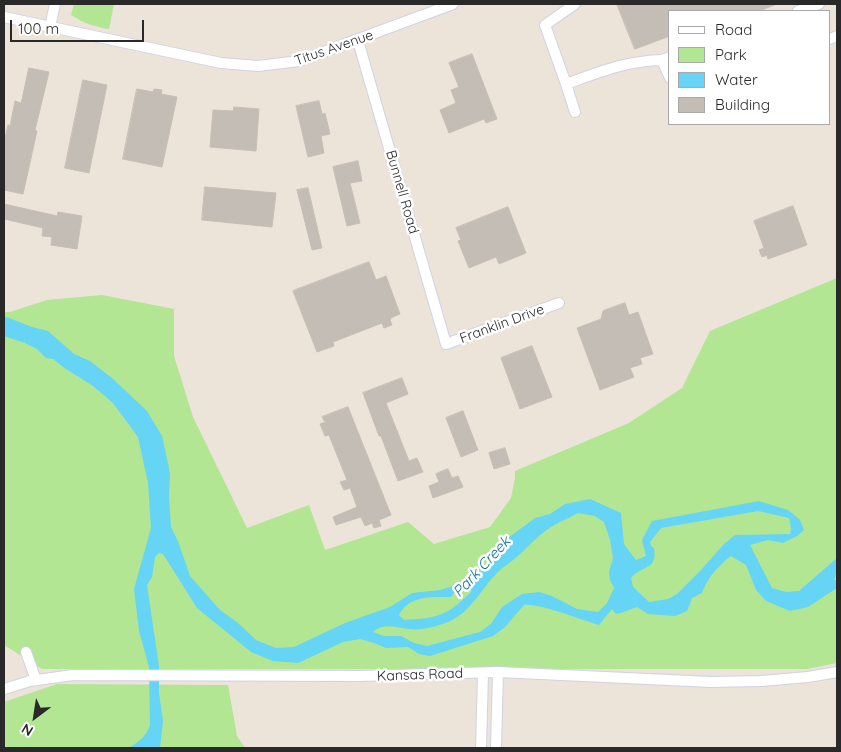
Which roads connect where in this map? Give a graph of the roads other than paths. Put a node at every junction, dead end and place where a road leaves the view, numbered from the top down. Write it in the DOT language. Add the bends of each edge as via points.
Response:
graph roads {
  1 [pos="55,4"];
  2 [pos="453,4"];
  3 [pos="575,4"];
  4 [pos="819,4"];
  5 [pos="801,10"];
  6 [pos="4,18"];
  7 [pos="50,27"];
  8 [pos="358,40"];
  9 [pos="666,59"];
  10 [pos="566,84"];
  11 [pos="575,112"];
  12 [pos="559,303"];
  13 [pos="446,344"];
  14 [pos="26,652"];
  15 [pos="498,672"];
  16 [pos="837,672"];
  17 [pos="483,673"];
  18 [pos="36,680"];
  19 [pos="4,689"];
  20 [pos="482,748"];
  21 [pos="496,748"];
  1 -- 7 [label="street"];
  2 -- 8 [label="street, Titus Avenue"];
  3 -- 10 [label="street" via="545,25"];
  4 -- 5 [label="street"];
  6 -- 7 [label="street, Titus Avenue"];
  7 -- 8 [label="street, Titus Avenue" via="241,66 299,61"];
  8 -- 13 [label="street, Bunnell Road"];
  9 -- 10 [label="street" via="619,65"];
  10 -- 11 [label="street"];
  12 -- 13 [label="street, Franklin Drive"];
  14 -- 18 [label="street"];
  15 -- 16 [label="street, Kansas Road" via="712,682 760,681"];
  15 -- 17 [label="street, Kansas Road"];
  15 -- 21 [label="street"];
  17 -- 18 [label="street, Kansas Road" via="72,675"];
  17 -- 20 [label="street"];
  18 -- 19 [label="street, Kansas Road"];
}
